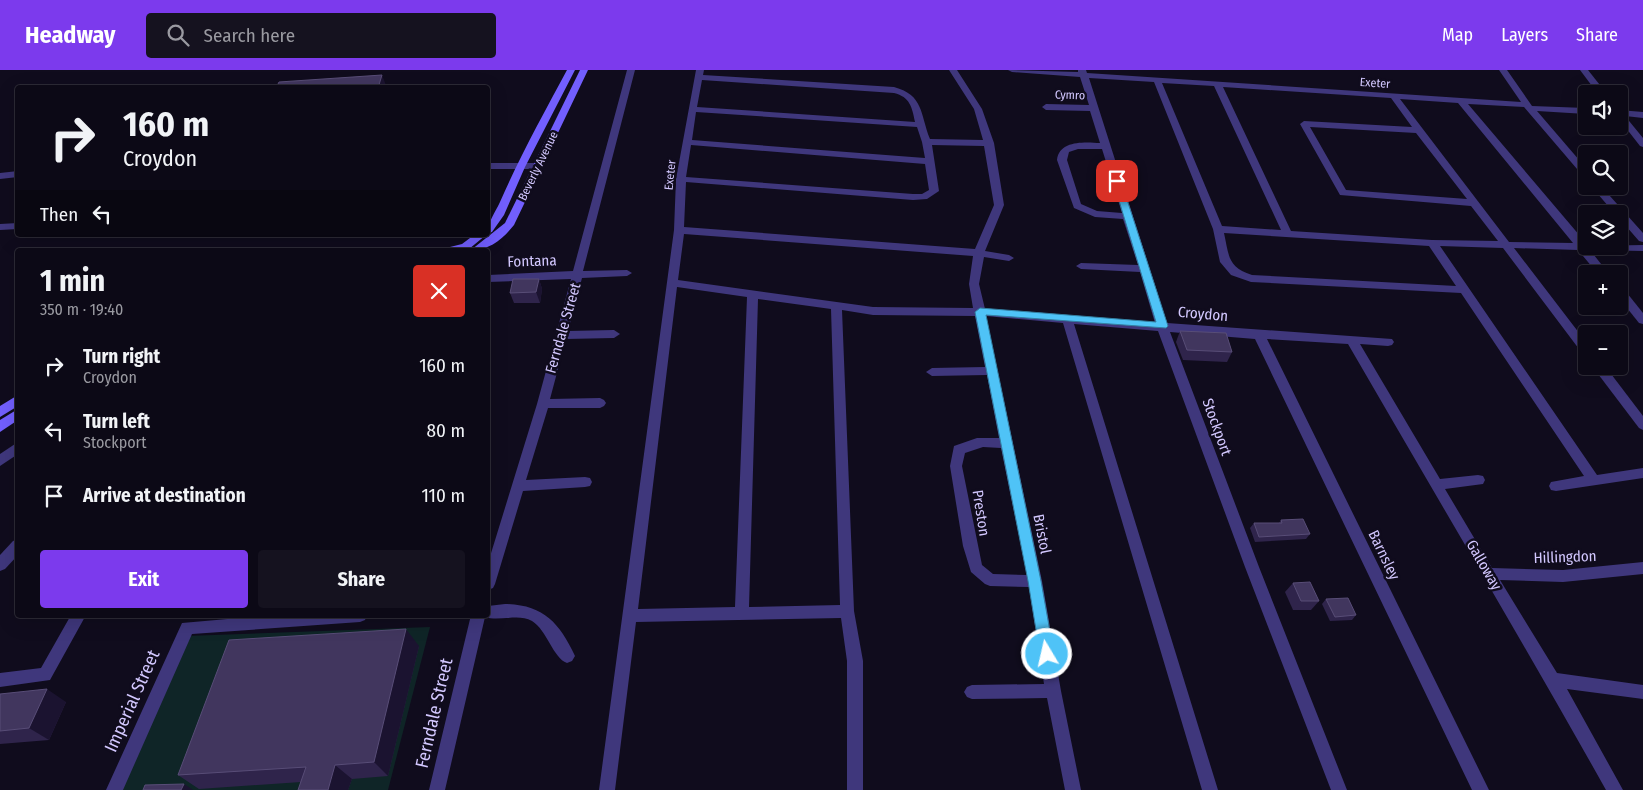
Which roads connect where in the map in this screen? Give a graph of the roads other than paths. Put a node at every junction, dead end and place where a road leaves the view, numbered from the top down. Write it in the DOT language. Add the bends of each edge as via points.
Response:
graph roads {
  1 [pos="571,70"];
  2 [pos="584,70"];
  3 [pos="631,70"];
  4 [pos="953,70"];
  5 [pos="1012,70"];
  6 [pos="1503,70"];
  7 [pos="1584,70"];
  8 [pos="1083,72"];
  9 [pos="700,73"];
  10 [pos="1157,80"];
  11 [pos="1218,85"];
  12 [pos="1596,85"];
  13 [pos="1394,96"];
  14 [pos="1461,101"];
  15 [pos="1528,106"];
  16 [pos="1046,107"];
  17 [pos="1094,108"];
  18 [pos="692,109"];
  19 [pos="1578,110"];
  20 [pos="1628,114"];
  21 [pos="1643,115"];
  22 [pos="920,125"];
  23 [pos="1628,125"];
  24 [pos="1419,130"];
  25 [pos="687,142"];
  26 [pos="927,142"];
  27 [pos="989,143"];
  28 [pos="1643,144"];
  29 [pos="1106,146"];
  30 [pos="929,161"];
  31 [pos="1578,165"];
  32 [pos="490,166"];
  33 [pos="538,166"];
  34 [pos="520,167"];
  35 [pos="15,174"];
  36 [pos="0,176"];
  37 [pos="681,179"];
  38 [pos="1604,195"];
  39 [pos="1474,203"];
  40 [pos="1128,216"];
  41 [pos="15,226"];
  42 [pos="0,227"];
  43 [pos="490,227"];
  44 [pos="1218,229"];
  45 [pos="679,230"];
  46 [pos="1288,234"];
  47 [pos="478,237"];
  48 [pos="1643,239"];
  49 [pos="1432,243"];
  50 [pos="1578,243"];
  51 [pos="1507,246"];
  52 [pos="458,248"];
  53 [pos="479,248"];
  54 [pos="1578,248"];
  55 [pos="1628,248"];
  56 [pos="1643,248"];
  57 [pos="979,252"];
  58 [pos="1588,255"];
  59 [pos="1009,258"];
  60 [pos="1596,265"];
  61 [pos="1081,266"];
  62 [pos="1145,269"];
  63 [pos="627,273"];
  64 [pos="578,274"];
  65 [pos="490,278"];
  66 [pos="673,283"];
  67 [pos="1464,290"];
  68 [pos="753,293"];
  69 [pos="1628,302"];
  70 [pos="836,306"];
  71 [pos="980,312"];
  72 [pos="1066,318"];
  73 [pos="1643,320"];
  74 [pos="1162,326"];
  75 [pos="614,334"];
  76 [pos="1259,335"];
  77 [pos="560,336"];
  78 [pos="1578,339"];
  79 [pos="1352,340"];
  80 [pos="1388,342"];
  81 [pos="991,371"];
  82 [pos="932,372"];
  83 [pos="1605,375"];
  84 [pos="15,401"];
  85 [pos="600,403"];
  86 [pos="542,404"];
  87 [pos="0,412"];
  88 [pos="15,415"];
  89 [pos="1643,425"];
  90 [pos="0,427"];
  91 [pos="1008,444"];
  92 [pos="15,450"];
  93 [pos="0,462"];
  94 [pos="1643,473"];
  95 [pos="1478,480"];
  96 [pos="1594,480"];
  97 [pos="585,482"];
  98 [pos="1437,485"];
  99 [pos="519,486"];
  100 [pos="1556,486"];
  101 [pos="15,548"];
  102 [pos="0,565"];
  103 [pos="1643,568"];
  104 [pos="1488,574"];
  105 [pos="490,578"];
  106 [pos="1035,581"];
  107 [pos="847,611"];
  108 [pos="490,612"];
  109 [pos="742,612"];
  110 [pos="630,616"];
  111 [pos="77,618"];
  112 [pos="315,618"];
  113 [pos="477,618"];
  114 [pos="568,656"];
  115 [pos="0,680"];
  116 [pos="1553,680"];
  117 [pos="1053,691"];
  118 [pos="972,692"];
  119 [pos="1643,692"];
  120 [pos="114,790"];
  121 [pos="437,790"];
  122 [pos="607,790"];
  123 [pos="855,790"];
  124 [pos="1073,790"];
  125 [pos="1210,790"];
  126 [pos="1339,790"];
  127 [pos="1481,790"];
  128 [pos="1615,790"];
  1 -- 34 [label="street, Beverly Avenue"];
  2 -- 33 [label="street, Beverly Avenue"];
  3 -- 64 [label="street, Ferndale Street"];
  4 -- 27 [label="street" via="978,109"];
  5 -- 8 [label="street, Exeter"];
  6 -- 15 [label="street"];
  7 -- 12 [label="street"];
  8 -- 10 [label="street, Exeter"];
  8 -- 17 [label="street, Stockport"];
  9 -- 18 [label="street, Exeter"];
  9 -- 22 [label="street" via="894,90 905,93 915,103"];
  10 -- 11 [label="street, Exeter"];
  10 -- 44 [label="street"];
  11 -- 13 [label="street, Exeter"];
  11 -- 46 [label="street"];
  13 -- 14 [label="street, Exeter"];
  13 -- 24 [label="street"];
  14 -- 15 [label="street, Exeter"];
  14 -- 50 [label="street"];
  15 -- 19 [label="street, Exeter"];
  15 -- 31 [label="street"];
  16 -- 17 [label="street, Cymro"];
  17 -- 29 [label="street, Stockport"];
  18 -- 22 [label="street"];
  18 -- 25 [label="street, Exeter"];
  20 -- 21 [label="street"];
  22 -- 26 [label="street"];
  23 -- 28 [label="street"];
  24 -- 39 [label="street"];
  24 -- 39 [label="street" via="1304,124 1343,193"];
  25 -- 30 [label="street"];
  25 -- 37 [label="street, Exeter"];
  26 -- 27 [label="street"];
  26 -- 30 [label="street"];
  27 -- 57 [label="street" via="999,205"];
  29 -- 40 [label="street, Stockport"];
  29 -- 40 [label="street" via="1071,147 1063,151 1062,160 1077,206 1095,214"];
  30 -- 37 [label="street" via="934,191 924,197"];
  32 -- 34 [label="street"];
  33 -- 34 [label="street"];
  33 -- 53 [label="street, Beverly Avenue" via="509,225"];
  34 -- 43 [label="street, Beverly Avenue" via="499,215"];
  35 -- 36 [label="street"];
  37 -- 45 [label="street, Exeter"];
  38 -- 48 [label="street"];
  39 -- 51 [label="street"];
  40 -- 62 [label="street, Stockport"];
  41 -- 42 [label="street"];
  44 -- 46 [label="street"];
  44 -- 67 [label="street" via="1228,267 1251,278"];
  45 -- 57 [label="street"];
  45 -- 66 [label="street, Exeter"];
  46 -- 49 [label="street"];
  47 -- 52 [label="street"];
  49 -- 51 [label="street"];
  49 -- 67 [label="street"];
  51 -- 54 [label="street"];
  51 -- 78 [label="street"];
  55 -- 56 [label="street"];
  57 -- 59 [label="street"];
  57 -- 71 [label="street, Bristol" via="974,284"];
  58 -- 60 [label="street"];
  61 -- 62 [label="street"];
  62 -- 74 [label="street, Stockport"];
  63 -- 64 [label="street, Fontana"];
  64 -- 65 [label="street, Fontana"];
  64 -- 77 [label="street, Ferndale Street"];
  66 -- 68 [label="street, Croydon"];
  66 -- 110 [label="street, Exeter"];
  67 -- 96 [label="street"];
  68 -- 70 [label="street, Croydon"];
  68 -- 109 [label="street"];
  69 -- 73 [label="street"];
  70 -- 71 [label="street, Croydon" via="873,311"];
  70 -- 107 [label="street"];
  71 -- 72 [label="street, Croydon"];
  71 -- 81 [label="street, Bristol"];
  72 -- 74 [label="street, Croydon"];
  72 -- 125 [label="street"];
  74 -- 76 [label="street, Croydon"];
  74 -- 126 [label="street, Stockport"];
  75 -- 77 [label="street"];
  76 -- 79 [label="street, Croydon"];
  76 -- 127 [label="street, Barnsley"];
  77 -- 86 [label="street, Ferndale Street"];
  79 -- 80 [label="street, Croydon"];
  79 -- 98 [label="street, Galloway"];
  81 -- 82 [label="street"];
  81 -- 91 [label="street, Bristol"];
  83 -- 89 [label="street"];
  84 -- 87 [label="street"];
  85 -- 86 [label="street"];
  86 -- 99 [label="street, Ferndale Street"];
  88 -- 90 [label="street"];
  91 -- 106 [label="street, Bristol"];
  91 -- 106 [label="street, Preston" via="988,441 973,443 959,450 956,466 970,546 976,568 990,580"];
  92 -- 93 [label="street"];
  94 -- 96 [label="street"];
  95 -- 98 [label="street"];
  96 -- 100 [label="street"];
  97 -- 99 [label="street"];
  98 -- 104 [label="street, Galloway"];
  99 -- 105 [label="street, Ferndale Street"];
  101 -- 102 [label="street"];
  103 -- 104 [label="street, Hillingdon" via="1563,576"];
  104 -- 116 [label="street, Galloway"];
  106 -- 117 [label="street, Bristol"];
  107 -- 109 [label="street"];
  107 -- 123 [label="street" via="855,661"];
  108 -- 114 [label="street" via="529,611 545,622"];
  109 -- 110 [label="street"];
  110 -- 122 [label="street, Exeter"];
  111 -- 115 [label="street" via="45,675"];
  112 -- 120 [label="street, Imperial Street" via="187,628"];
  113 -- 121 [label="street, Ferndale Street"];
  116 -- 119 [label="street"];
  116 -- 128 [label="street, Galloway"];
  117 -- 118 [label="street"];
  117 -- 124 [label="street, Bristol"];
}
